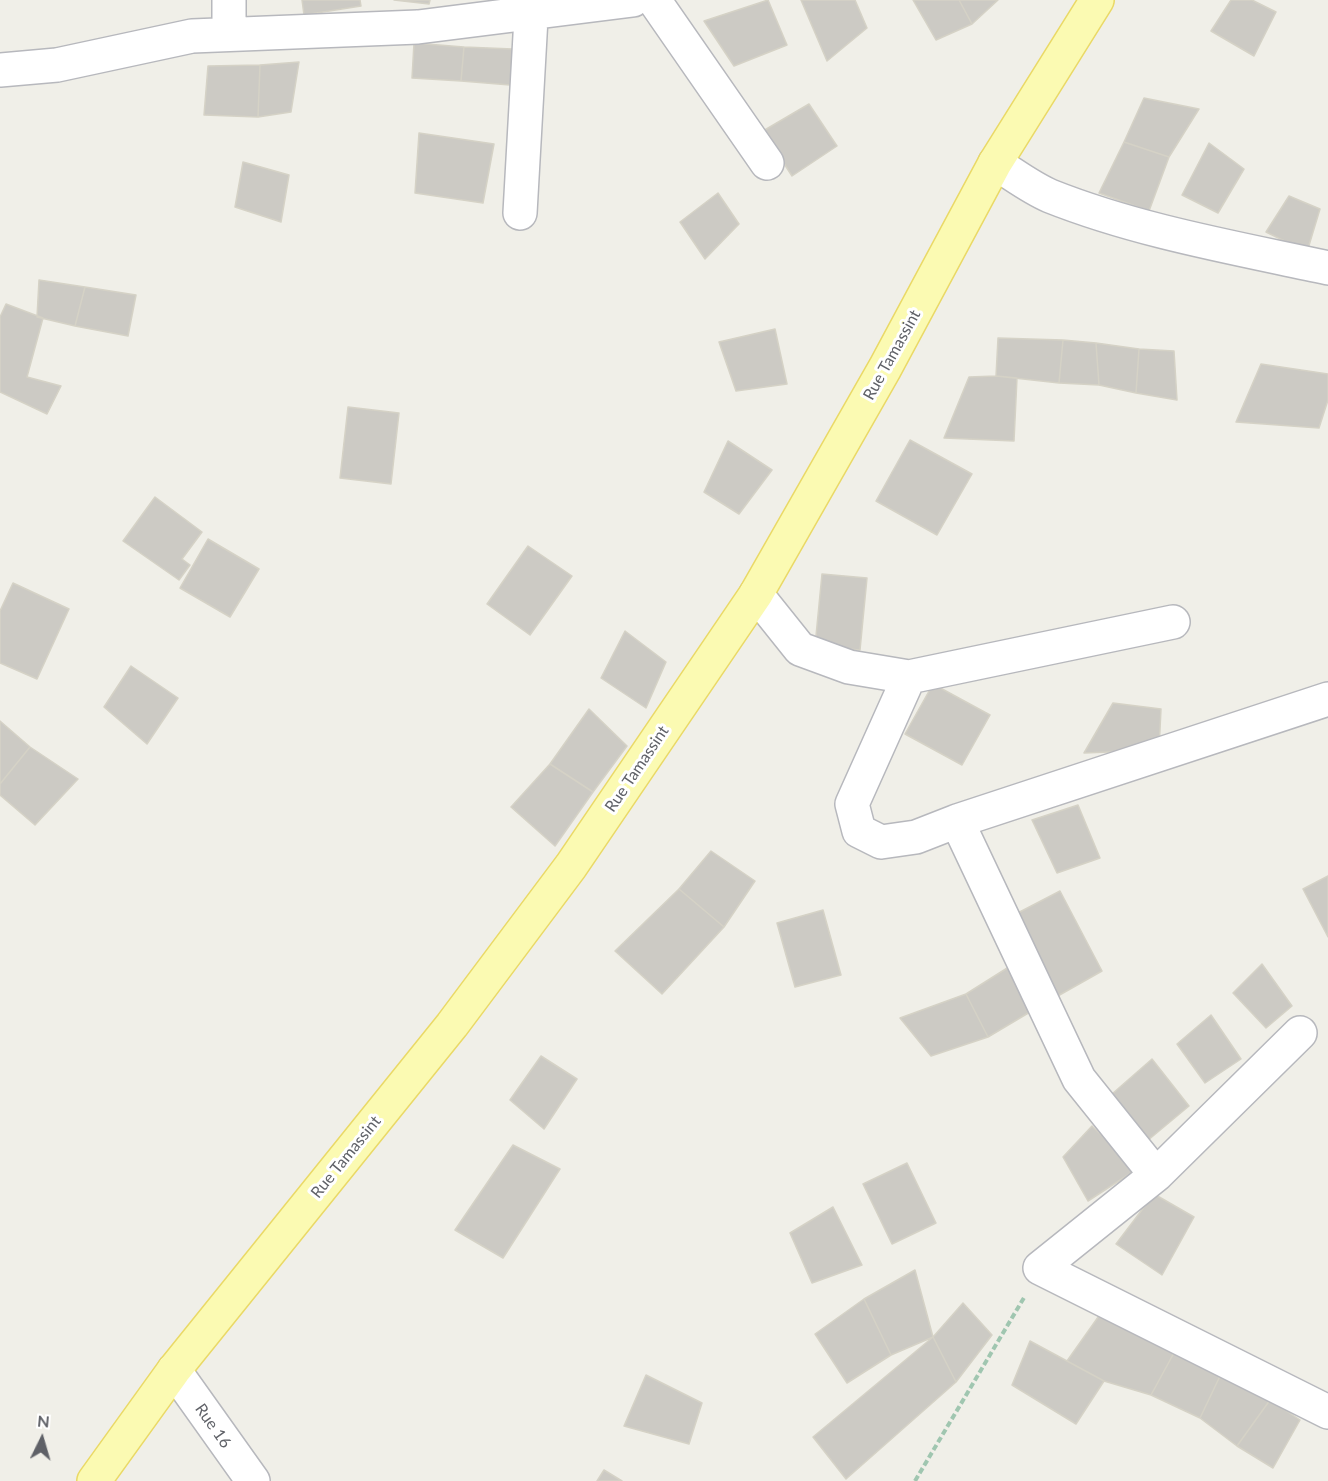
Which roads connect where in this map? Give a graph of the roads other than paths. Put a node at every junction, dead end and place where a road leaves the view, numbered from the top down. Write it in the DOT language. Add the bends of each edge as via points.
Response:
graph roads {
  1 [pos="229,0"];
  2 [pos="633,0"];
  3 [pos="654,0"];
  4 [pos="1097,0"];
  5 [pos="532,7"];
  6 [pos="229,33"];
  7 [pos="0,70"];
  8 [pos="767,163"];
  9 [pos="995,163"];
  10 [pos="520,213"];
  11 [pos="1328,268"];
  12 [pos="756,594"];
  13 [pos="1173,622"];
  14 [pos="909,677"];
  15 [pos="1328,699"];
  16 [pos="957,821"];
  17 [pos="1300,1033"];
  18 [pos="1156,1175"];
  19 [pos="174,1370"];
  20 [pos="1328,1412"];
  21 [pos="94,1481"];
  22 [pos="253,1481"];
  1 -- 6 [label="street"];
  2 -- 5 [label="street"];
  3 -- 8 [label="street"];
  4 -- 9 [label="main road, Rue Tamassint"];
  5 -- 6 [label="street" via="418,27"];
  5 -- 10 [label="street"];
  6 -- 7 [label="street" via="192,36 57,65"];
  9 -- 11 [label="street" via="1048,195 1083,207 1179,234"];
  9 -- 12 [label="main road, Rue Tamassint" via="885,368"];
  12 -- 14 [label="street" via="800,649 849,667"];
  12 -- 19 [label="main road, Rue Tamassint" via="571,866 466,1006"];
  13 -- 14 [label="street"];
  14 -- 16 [label="street" via="852,804 859,831 881,842 916,837"];
  15 -- 16 [label="street"];
  16 -- 18 [label="street" via="1079,1079"];
  17 -- 18 [label="street"];
  18 -- 20 [label="street" via="1040,1268"];
  19 -- 21 [label="main road, Rue Tamassint"];
  19 -- 22 [label="street, Rue 16"];
}
